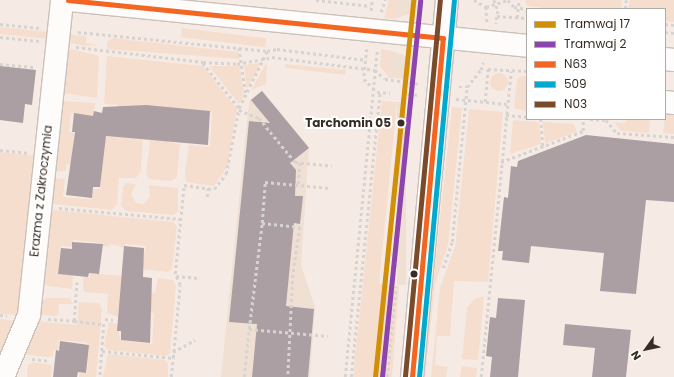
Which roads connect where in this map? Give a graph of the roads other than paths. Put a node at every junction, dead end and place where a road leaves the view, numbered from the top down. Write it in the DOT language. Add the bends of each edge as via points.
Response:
graph roads {
  1 [pos="62,0"];
  2 [pos="68,0"];
  3 [pos="447,0"];
  4 [pos="443,38"];
  5 [pos="526,46"];
  6 [pos="3,377"];
  7 [pos="412,377"];
  1 -- 6 [label="street, Erazma z Zakroczymia" via="28,315"];
  2 -- 4 [label="street"];
  3 -- 4 [label="street"];
  4 -- 5 [label="street"];
  4 -- 7 [label="street"];
}
